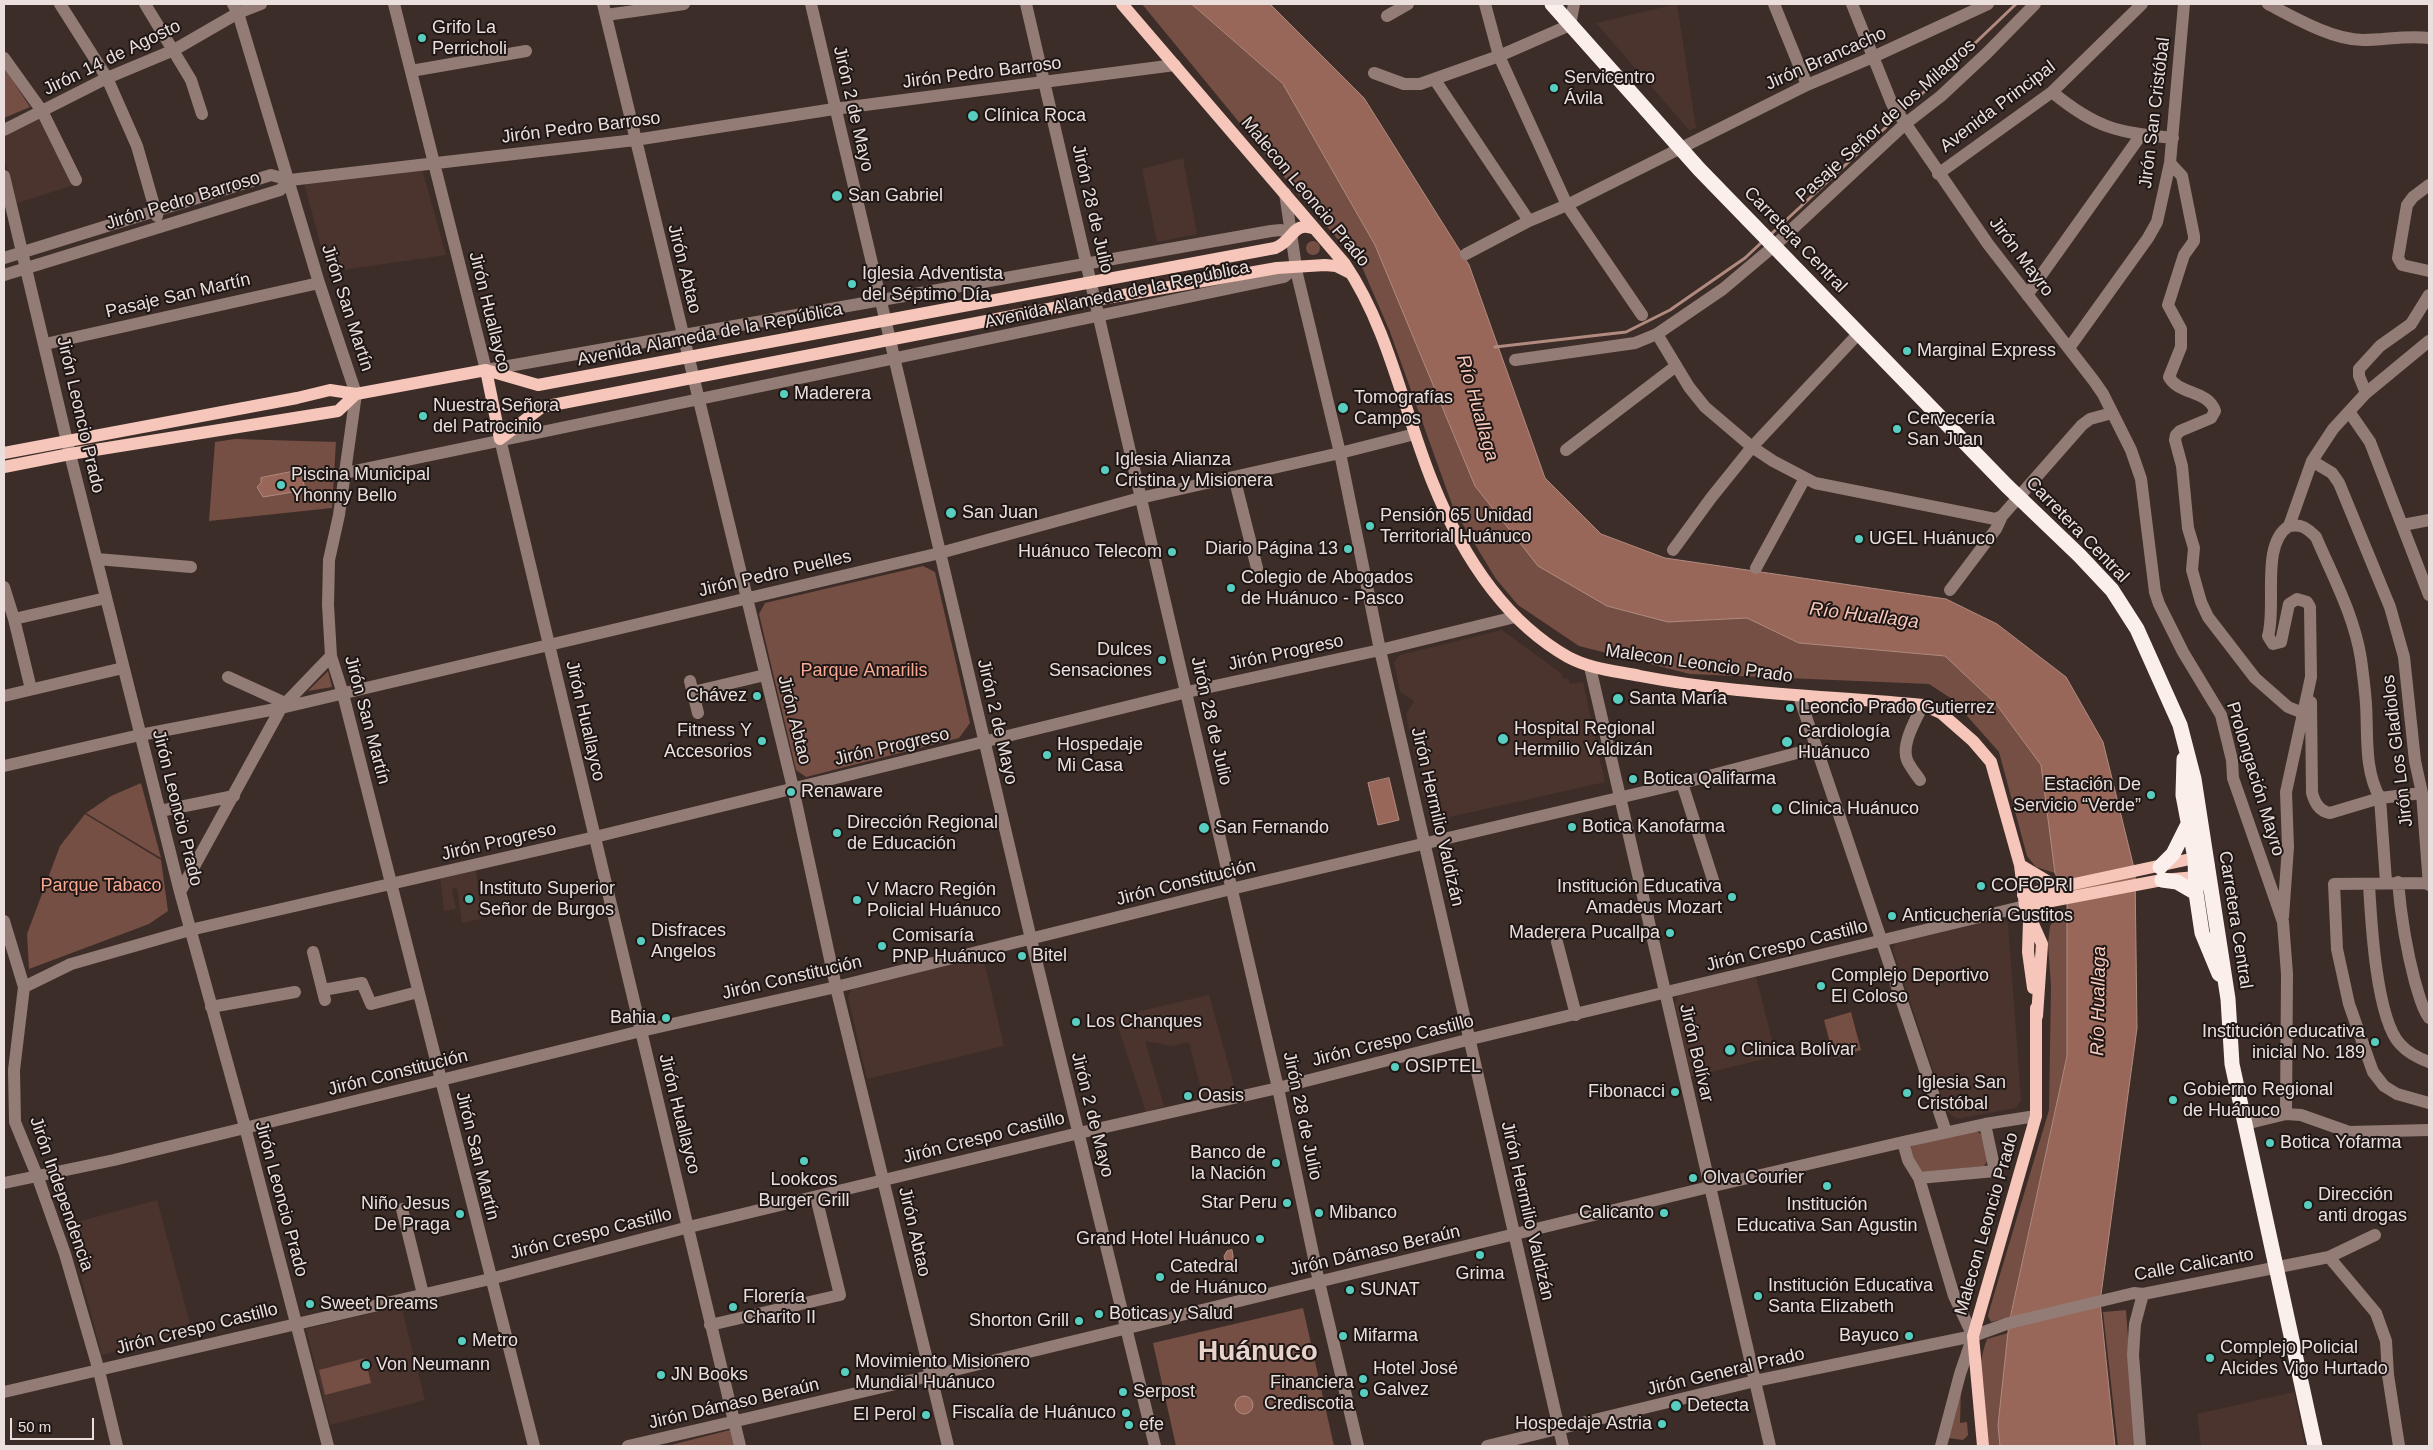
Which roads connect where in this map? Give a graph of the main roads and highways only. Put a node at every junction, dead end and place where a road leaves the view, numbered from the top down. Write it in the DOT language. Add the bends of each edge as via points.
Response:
graph roads {
  1 [pos="1122,4"];
  2 [pos="1552,4"];
  3 [pos="1315,229"];
  4 [pos="1352,274"];
  5 [pos="486,370"];
  6 [pos="356,394"];
  7 [pos="500,439"];
  8 [pos="4,453"];
  9 [pos="4,467"];
  10 [pos="2184,740"];
  11 [pos="2188,824"];
  12 [pos="2195,858"];
  13 [pos="2020,865"];
  14 [pos="2209,866"];
  15 [pos="2156,875"];
  16 [pos="2196,877"];
  17 [pos="2060,891"];
  18 [pos="2196,893"];
  19 [pos="2026,906"];
  20 [pos="2228,999"];
  21 [pos="1983,1446"];
  22 [pos="2315,1446"];
  1 -- 3 [label="main road, Malecon Leoncio Prado"];
  2 -- 10 [label="highway, Carretera Central" via="1680,148 2112,590 2137,629"];
  3 -- 4 [label="main road, Malecon Leoncio Prado"];
  3 -- 5 [label="main road, Avenida Alameda de la República" via="1305,225 1298,227 1285,243 1274,248 538,385"];
  4 -- 7 [label="main road, Avenida Alameda de la República" via="1336,266 1296,267 1095,300 542,407"];
  4 -- 13 [label="main road, Malecon Leoncio Prado" via="1378,324 1415,434 1453,529 1496,597 1515,617 1550,645 1590,666 1666,681 1799,696 1923,705 1941,712 1991,762"];
  5 -- 6 [label="main road, Avenida Alameda de la República"];
  5 -- 7 [label="main road, Jirón Huallayco"];
  6 -- 8 [label="main road" via="330,390"];
  6 -- 9 [label="main road" via="338,411"];
  10 -- 11 [label="highway" via="2183,795"];
  10 -- 14 [label="highway, Carretera Central"];
  11 -- 12 [label="highway"];
  11 -- 15 [label="highway" via="2173,854"];
  12 -- 14 [label="main road"];
  12 -- 15 [label="main road"];
  12 -- 16 [label="highway"];
  13 -- 17 [label="main road"];
  13 -- 19 [label="main road, Malecon Leoncio Prado"];
  14 -- 16 [label="main road"];
  14 -- 20 [label="highway, Carretera Central"];
  15 -- 16 [label="main road"];
  15 -- 17 [label="main road"];
  15 -- 18 [label="highway"];
  16 -- 18 [label="highway"];
  17 -- 19 [label="main road"];
  18 -- 20 [label="highway" via="2202,933"];
  19 -- 21 [label="main road, Malecon Leoncio Prado" via="2042,944 2036,1116 1973,1336"];
  20 -- 22 [label="highway, Carretera Central" via="2232,1064"];
}
